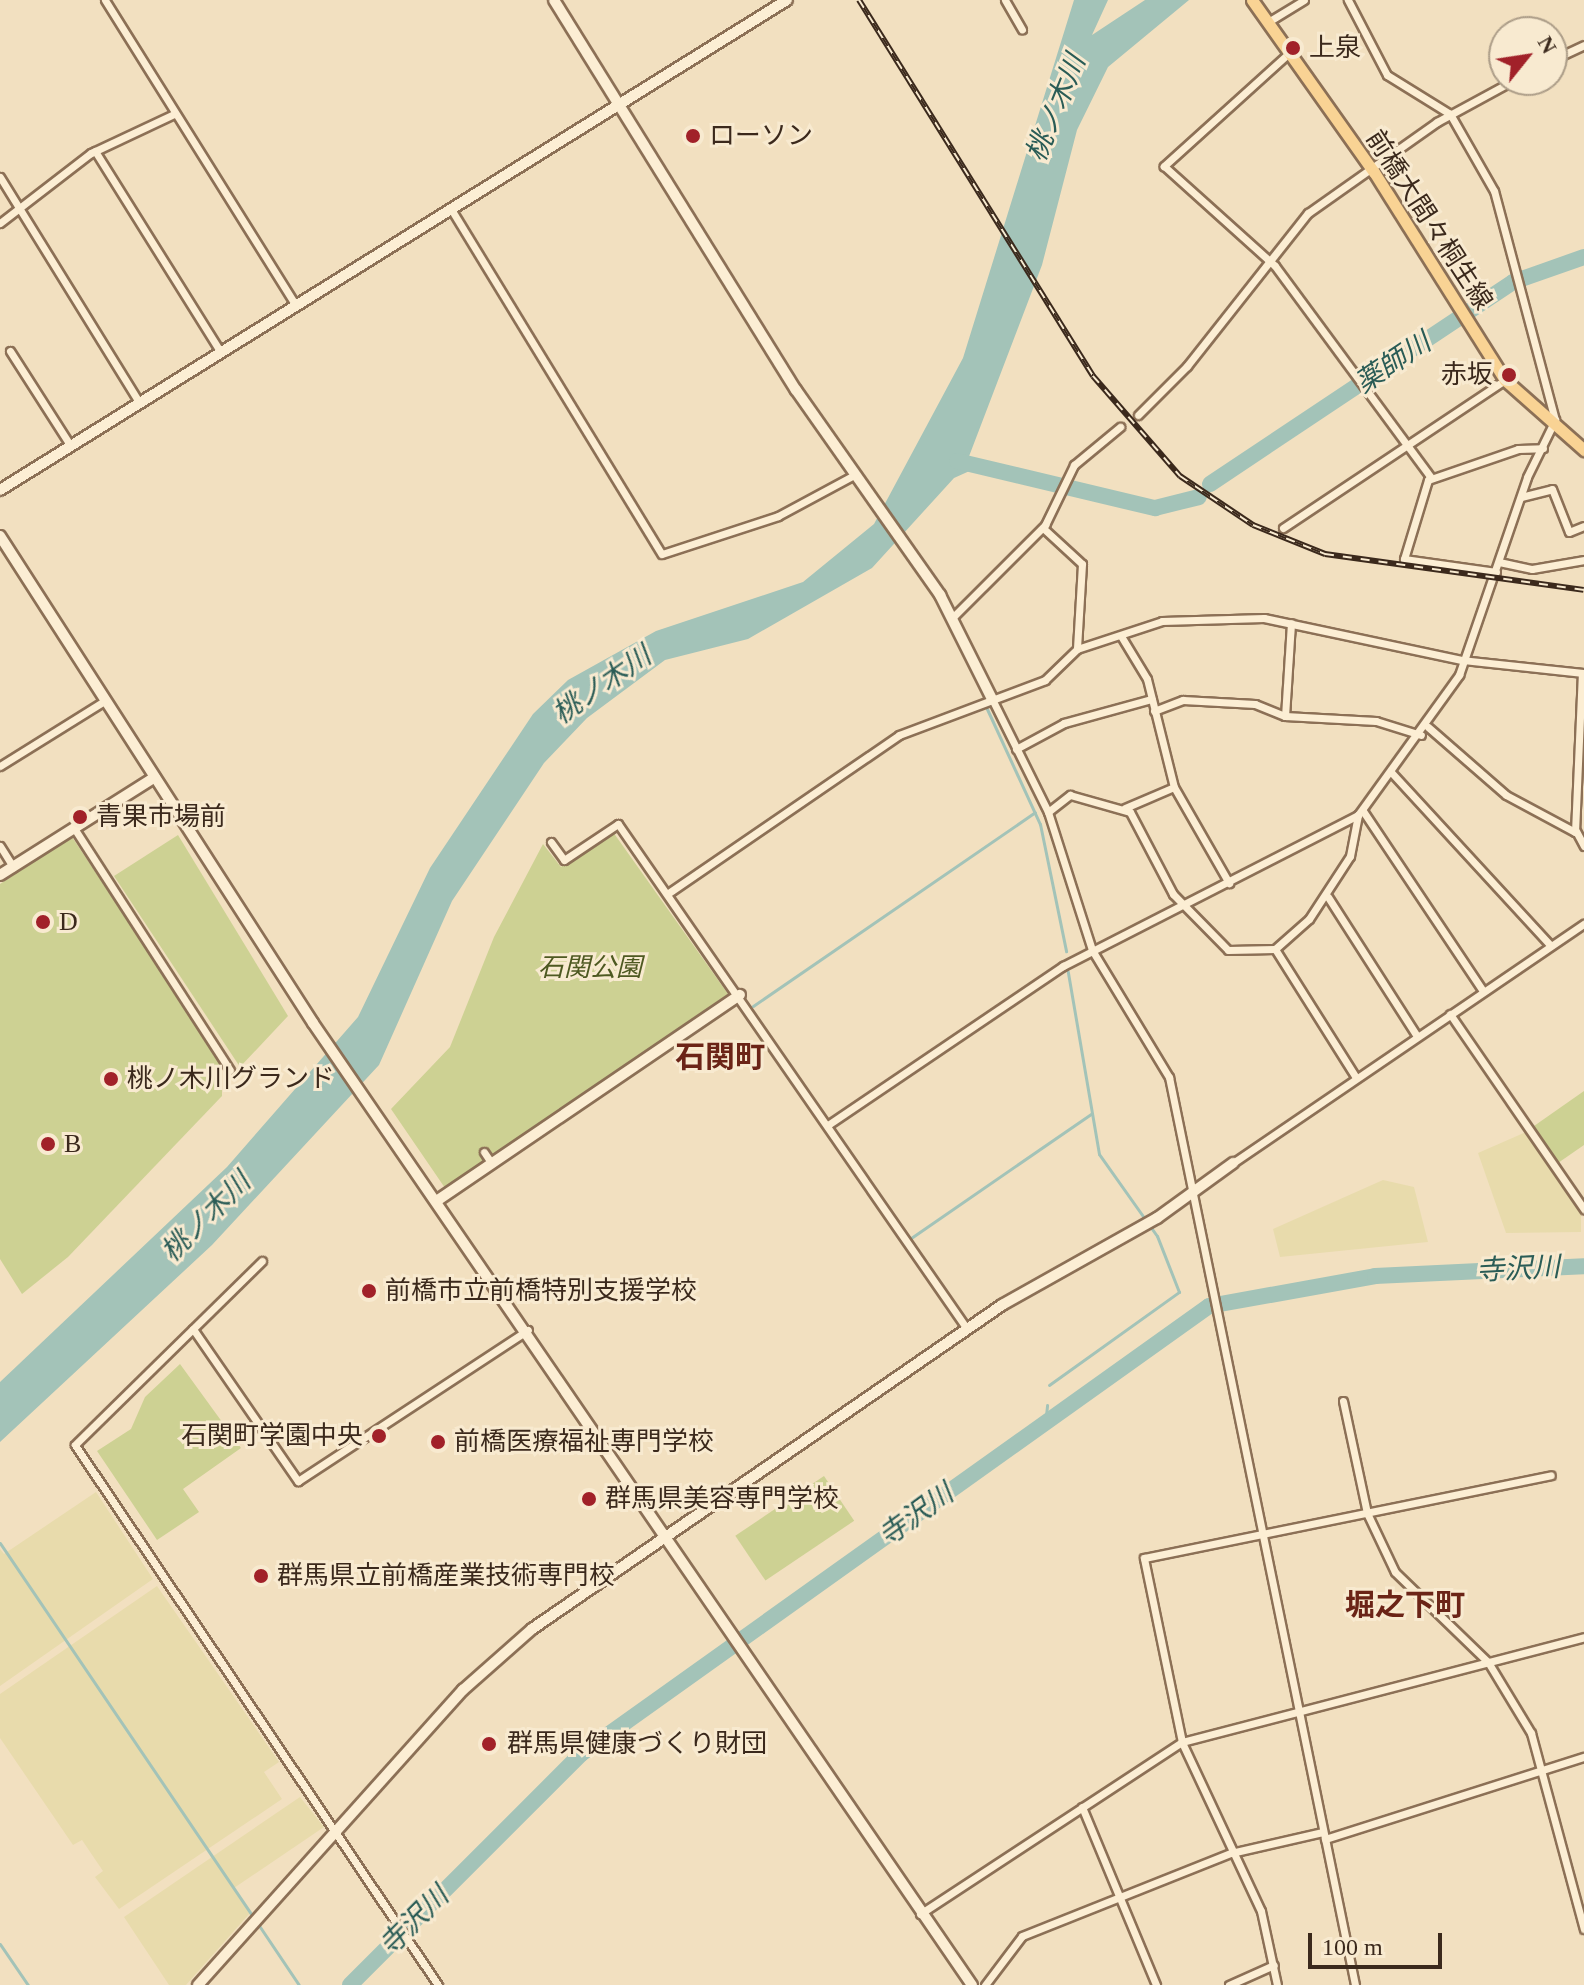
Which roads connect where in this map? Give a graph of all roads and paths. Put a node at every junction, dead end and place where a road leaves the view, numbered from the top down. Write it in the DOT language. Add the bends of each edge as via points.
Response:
graph roads {
  1 [pos="105,0"];
  2 [pos="554,0"];
  3 [pos="787,0"];
  4 [pos="1005,0"];
  5 [pos="1252,0"];
  6 [pos="1304,0"];
  7 [pos="1348,0"];
  8 [pos="1268,22"];
  9 [pos="1022,30"];
  10 [pos="1289,53"];
  11 [pos="1488,94"];
  12 [pos="619,106"];
  13 [pos="174,114"];
  14 [pos="1450,114"];
  15 [pos="95,151"];
  16 [pos="1374,172"];
  17 [pos="0,177"];
  18 [pos="451,209"];
  19 [pos="21,210"];
  20 [pos="0,223"];
  21 [pos="1270,260"];
  22 [pos="295,304"];
  23 [pos="10,351"];
  24 [pos="220,351"];
  25 [pos="1505,380"];
  26 [pos="139,402"];
  27 [pos="1138,415"];
  28 [pos="1120,427"];
  29 [pos="1555,429"];
  30 [pos="70,445"];
  31 [pos="1405,445"];
  32 [pos="1543,448"];
  33 [pos="1584,450"];
  34 [pos="1430,476"];
  35 [pos="857,479"];
  36 [pos="0,490"];
  37 [pos="1521,497"];
  38 [pos="1584,526"];
  39 [pos="1043,528"];
  40 [pos="1283,528"];
  41 [pos="0,536"];
  42 [pos="1584,560"];
  43 [pos="1499,562"];
  44 [pos="1496,572"];
  45 [pos="952,618"];
  46 [pos="1291,623"];
  47 [pos="1121,636"];
  48 [pos="1077,649"];
  49 [pos="1462,660"];
  50 [pos="1583,673"];
  51 [pos="992,699"];
  52 [pos="1152,699"];
  53 [pos="106,700"];
  54 [pos="1154,711"];
  55 [pos="1285,716"];
  56 [pos="1428,727"];
  57 [pos="1421,735"];
  58 [pos="1016,749"];
  59 [pos="0,766"];
  60 [pos="1391,772"];
  61 [pos="155,777"];
  62 [pos="1174,787"];
  63 [pos="1125,808"];
  64 [pos="1048,812"];
  65 [pos="1361,813"];
  66 [pos="74,828"];
  67 [pos="1576,831"];
  68 [pos="551,842"];
  69 [pos="0,846"];
  70 [pos="1584,846"];
  71 [pos="13,867"];
  72 [pos="0,875"];
  73 [pos="1229,883"];
  74 [pos="670,892"];
  75 [pos="1328,897"];
  76 [pos="1183,908"];
  77 [pos="1584,924"];
  78 [pos="1551,946"];
  79 [pos="1275,949"];
  80 [pos="1092,950"];
  81 [pos="1483,991"];
  82 [pos="740,995"];
  83 [pos="1450,1014"];
  84 [pos="1417,1036"];
  85 [pos="230,1070"];
  86 [pos="1355,1076"];
  87 [pos="828,1125"];
  88 [pos="484,1152"];
  89 [pos="1233,1163"];
  90 [pos="492,1164"];
  91 [pos="1195,1193"];
  92 [pos="438,1200"];
  93 [pos="1584,1209"];
  94 [pos="262,1261"];
  95 [pos="193,1329"];
  96 [pos="967,1329"];
  97 [pos="528,1330"];
  98 [pos="1343,1401"];
  99 [pos="1551,1475"];
  100 [pos="1367,1513"];
  101 [pos="665,1533"];
  102 [pos="1262,1533"];
  103 [pos="1584,1637"];
  104 [pos="1488,1662"];
  105 [pos="1299,1711"];
  106 [pos="1182,1742"];
  107 [pos="1584,1757"];
  108 [pos="1541,1770"];
  109 [pos="1082,1807"];
  110 [pos="335,1830"];
  111 [pos="1324,1835"];
  112 [pos="1231,1853"];
  113 [pos="1119,1897"];
  114 [pos="920,1914"];
  115 [pos="1584,1929"];
  116 [pos="1274,1965"];
  117 [pos="198,1985"];
  118 [pos="438,1985"];
  119 [pos="972,1985"];
  120 [pos="985,1985"];
  121 [pos="1156,1985"];
  122 [pos="1229,1985"];
  123 [pos="1277,1985"];
  124 [pos="1355,1985"];
  1 -- 13 [label="street"];
  2 -- 12 [label="street"];
  3 -- 12 [label="street"];
  4 -- 9 [label="street"];
  5 -- 8 [label="main road, 前橋大間々桐生線"];
  6 -- 8 [label="street"];
  7 -- 14 [label="street" via="1387,75"];
  8 -- 10 [label="main road, 前橋大間々桐生線"];
  10 -- 16 [label="main road, 前橋大間々桐生線"];
  10 -- 21 [label="street" via="1164,166"];
  11 -- 14 [label="street"];
  12 -- 18 [label="street"];
  12 -- 35 [label="street"];
  13 -- 15 [label="street"];
  13 -- 22 [label="street"];
  14 -- 16 [label="street"];
  14 -- 29 [label="street" via="1499,205"];
  15 -- 19 [label="street"];
  15 -- 24 [label="street"];
  16 -- 21 [label="street" via="1317,205"];
  16 -- 25 [label="main road, 前橋大間々桐生線"];
  17 -- 19 [label="street"];
  18 -- 22 [label="street"];
  18 -- 35 [label="street" via="662,554 778,516"];
  19 -- 20 [label="street"];
  19 -- 26 [label="street"];
  21 -- 27 [label="street" via="1187,366"];
  21 -- 31 [label="street"];
  22 -- 24 [label="street"];
  23 -- 30 [label="street"];
  24 -- 26 [label="street"];
  25 -- 29 [label="main road, 前橋大間々桐生線"];
  25 -- 31 [label="street"];
  26 -- 30 [label="street"];
  28 -- 39 [label="street" via="1066,480"];
  29 -- 32 [label="street"];
  29 -- 33 [label="main road, 前橋大間々桐生線"];
  30 -- 36 [label="street"];
  31 -- 34 [label="street"];
  31 -- 40 [label="street"];
  32 -- 34 [label="street" via="1518,449"];
  32 -- 37 [label="street"];
  34 -- 44 [label="street" via="1404,559"];
  35 -- 45 [label="street"];
  37 -- 38 [label="street" via="1552,489 1569,532"];
  37 -- 43 [label="street"];
  39 -- 45 [label="street"];
  39 -- 48 [label="street" via="1082,564"];
  41 -- 53 [label="street"];
  42 -- 43 [label="street" via="1532,569"];
  43 -- 44 [label="street"];
  44 -- 49 [label="street"];
  45 -- 51 [label="street"];
  46 -- 47 [label="street" via="1162,621"];
  46 -- 49 [label="street"];
  46 -- 55 [label="street"];
  47 -- 48 [label="street"];
  47 -- 52 [label="street"];
  48 -- 51 [label="street" via="1045,680"];
  49 -- 50 [label="street"];
  49 -- 56 [label="street"];
  50 -- 67 [label="street"];
  51 -- 58 [label="street"];
  51 -- 74 [label="street" via="899,735"];
  52 -- 54 [label="street"];
  52 -- 58 [label="street" via="1064,723"];
  53 -- 59 [label="street"];
  53 -- 61 [label="street"];
  54 -- 55 [label="street" via="1183,700 1255,704"];
  54 -- 62 [label="street"];
  55 -- 57 [label="street" via="1376,721"];
  56 -- 57 [label="street"];
  56 -- 67 [label="street" via="1506,795 1550,824"];
  57 -- 60 [label="street"];
  58 -- 64 [label="street"];
  60 -- 65 [label="street"];
  60 -- 78 [label="street"];
  61 -- 66 [label="street"];
  61 -- 92 [label="street" via="318,1031"];
  62 -- 63 [label="street"];
  62 -- 73 [label="street"];
  63 -- 64 [label="street" via="1070,795"];
  63 -- 76 [label="street"];
  64 -- 80 [label="street"];
  65 -- 73 [label="street"];
  65 -- 75 [label="street" via="1350,856"];
  65 -- 81 [label="street"];
  66 -- 71 [label="street"];
  66 -- 85 [label="street"];
  67 -- 70 [label="street"];
  68 -- 74 [label="street" via="564,860 618,824"];
  69 -- 71 [label="street"];
  71 -- 72 [label="street"];
  73 -- 76 [label="street"];
  74 -- 82 [label="street"];
  75 -- 79 [label="street"];
  75 -- 84 [label="street"];
  76 -- 79 [label="street" via="1228,950"];
  76 -- 80 [label="street"];
  77 -- 78 [label="street"];
  78 -- 81 [label="street"];
  79 -- 86 [label="street"];
  80 -- 87 [label="street"];
  80 -- 91 [label="street" via="1169,1077"];
  81 -- 83 [label="street"];
  82 -- 87 [label="street"];
  82 -- 90 [label="street"];
  83 -- 84 [label="street"];
  83 -- 93 [label="street"];
  84 -- 86 [label="street"];
  86 -- 89 [label="street"];
  87 -- 96 [label="street"];
  88 -- 90 [label="street"];
  89 -- 91 [label="street"];
  90 -- 92 [label="street"];
  91 -- 96 [label="street"];
  91 -- 102 [label="street"];
  92 -- 97 [label="street"];
  94 -- 95 [label="street"];
  95 -- 97 [label="street" via="298,1481"];
  95 -- 110 [label="street" via="76,1449"];
  96 -- 101 [label="street"];
  97 -- 101 [label="street"];
  98 -- 100 [label="street"];
  99 -- 100 [label="street"];
  100 -- 102 [label="street"];
  100 -- 104 [label="street" via="1395,1572"];
  101 -- 110 [label="street" via="496,1659"];
  101 -- 114 [label="street"];
  102 -- 105 [label="street"];
  102 -- 106 [label="street" via="1144,1558"];
  103 -- 104 [label="street"];
  104 -- 105 [label="street"];
  104 -- 108 [label="street" via="1528,1727"];
  105 -- 106 [label="street"];
  105 -- 111 [label="street"];
  106 -- 109 [label="street"];
  106 -- 112 [label="street"];
  107 -- 108 [label="street"];
  108 -- 111 [label="street"];
  108 -- 115 [label="street"];
  109 -- 113 [label="street"];
  109 -- 114 [label="street"];
  110 -- 117 [label="street"];
  110 -- 118 [label="street"];
  111 -- 112 [label="street"];
  111 -- 124 [label="street"];
  112 -- 113 [label="street"];
  112 -- 116 [label="street" via="1261,1911"];
  113 -- 120 [label="street" via="1022,1936"];
  113 -- 121 [label="street"];
  114 -- 119 [label="street"];
  116 -- 122 [label="street"];
  116 -- 123 [label="street"];
}
